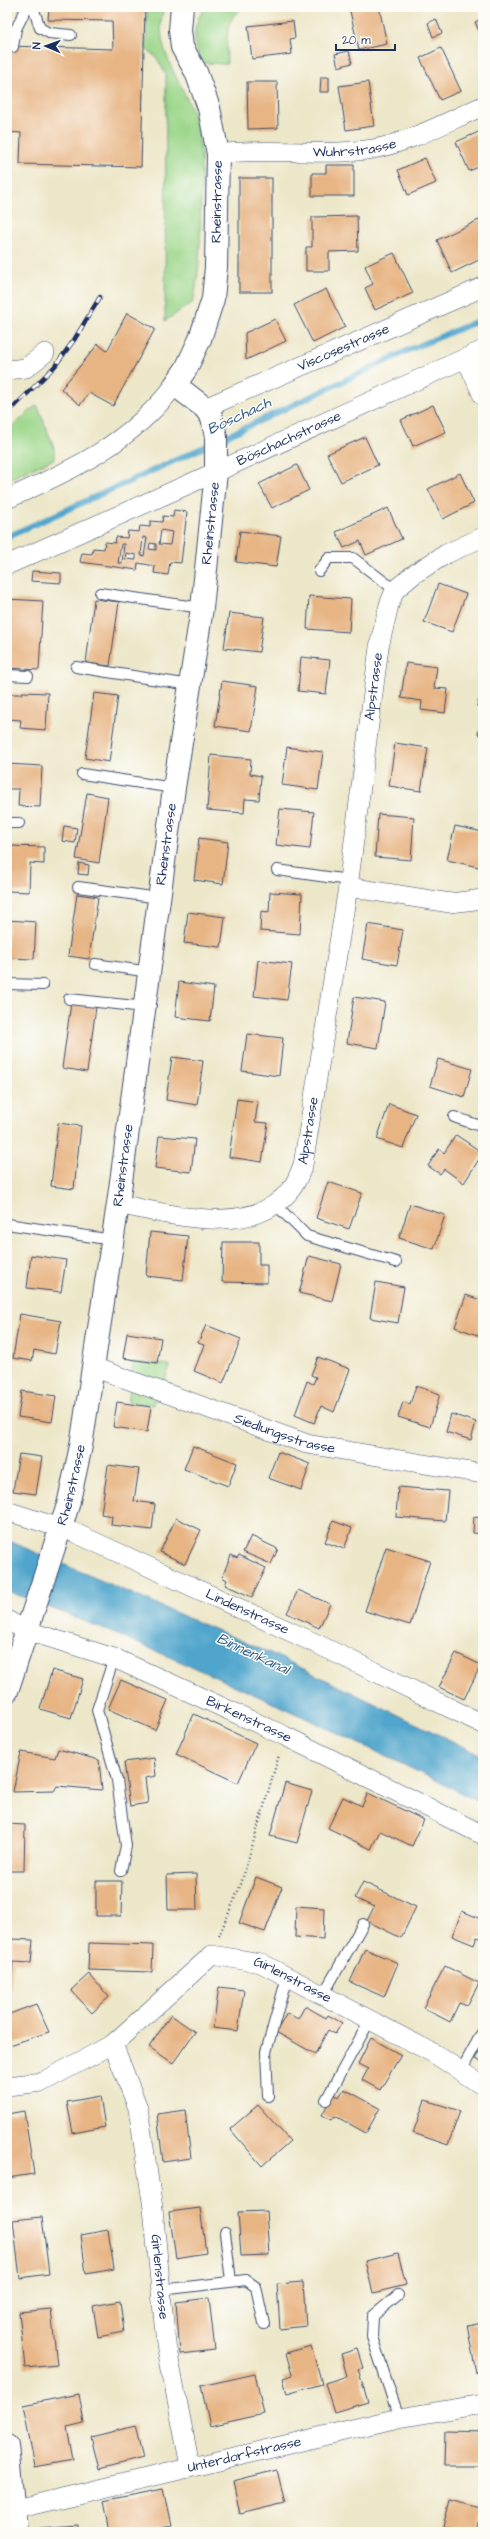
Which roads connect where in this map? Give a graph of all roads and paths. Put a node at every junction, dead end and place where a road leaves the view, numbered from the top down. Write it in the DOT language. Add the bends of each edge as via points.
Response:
graph roads {
  1 [pos="27,7"];
  2 [pos="33,7"];
  3 [pos="185,10"];
  4 [pos="71,35"];
  5 [pos="13,46"];
  6 [pos="483,106"];
  7 [pos="218,154"];
  8 [pos="483,287"];
  9 [pos="483,350"];
  10 [pos="45,353"];
  11 [pos="466,358"];
  12 [pos="7,370"];
  13 [pos="175,385"];
  14 [pos="483,396"];
  15 [pos="208,413"];
  16 [pos="216,466"];
  17 [pos="7,499"];
  18 [pos="483,537"];
  19 [pos="7,564"];
  20 [pos="319,571"];
  21 [pos="395,590"];
  22 [pos="100,593"];
  23 [pos="202,608"];
  24 [pos="76,667"];
  25 [pos="7,675"];
  26 [pos="28,676"];
  27 [pos="190,685"];
  28 [pos="82,774"];
  29 [pos="174,788"];
  30 [pos="7,823"];
  31 [pos="19,823"];
  32 [pos="277,870"];
  33 [pos="348,884"];
  34 [pos="78,887"];
  35 [pos="160,898"];
  36 [pos="483,899"];
  37 [pos="95,964"];
  38 [pos="150,972"];
  39 [pos="7,984"];
  40 [pos="43,985"];
  41 [pos="70,999"];
  42 [pos="145,1007"];
  43 [pos="454,1117"];
  44 [pos="482,1124"];
  45 [pos="118,1204"];
  46 [pos="276,1205"];
  47 [pos="7,1224"];
  48 [pos="113,1240"];
  49 [pos="396,1262"];
  50 [pos="93,1367"];
  51 [pos="483,1474"];
  52 [pos="7,1511"];
  53 [pos="58,1535"];
  54 [pos="20,1623"];
  55 [pos="114,1658"];
  56 [pos="7,1691"];
  57 [pos="483,1724"];
  58 [pos="280,1753"];
  59 [pos="483,1835"];
  60 [pos="121,1871"];
  61 [pos="363,1924"];
  62 [pos="212,1955"];
  63 [pos="288,1976"];
  64 [pos="323,1995"];
  65 [pos="370,2020"];
  66 [pos="483,2031"];
  67 [pos="112,2044"];
  68 [pos="461,2071"];
  69 [pos="7,2086"];
  70 [pos="483,2086"];
  71 [pos="268,2096"];
  72 [pos="326,2100"];
  73 [pos="225,2233"];
  74 [pos="231,2281"];
  75 [pos="161,2290"];
  76 [pos="398,2295"];
  77 [pos="264,2324"];
  78 [pos="483,2404"];
  79 [pos="399,2418"];
  80 [pos="7,2446"];
  81 [pos="190,2466"];
  82 [pos="11,2510"];
  83 [pos="16,2532"];
  1 -- 5 [label="lane" via="16,29"];
  2 -- 4 [label="lane" via="40,28 49,33"];
  3 -- 7 [label="street, Rheinstrasse" via="182,47 196,72 209,108"];
  6 -- 7 [label="street, Wuhrstrasse" via="403,140 372,149"];
  7 -- 13 [label="street, Rheinstrasse" via="213,298 200,339 186,369"];
  8 -- 15 [label="street, Viscosestrasse"];
  9 -- 11 [label="street, Böschachstrasse"];
  10 -- 12 [label="street" via="26,368"];
  11 -- 14 [label="street"];
  11 -- 16 [label="street, Böschachstrasse"];
  13 -- 15 [label="street"];
  13 -- 17 [label="street" via="146,419 124,436 74,469"];
  15 -- 16 [label="street, Rheinstrasse" via="216,436"];
  16 -- 19 [label="street, Böschachstrasse"];
  16 -- 23 [label="street, Rheinstrasse"];
  18 -- 21 [label="street, Alpstrasse" via="446,554 414,574"];
  20 -- 21 [label="lane" via="329,558 353,558"];
  21 -- 33 [label="street, Alpstrasse" via="379,647"];
  22 -- 23 [label="lane"];
  23 -- 27 [label="street, Rheinstrasse"];
  24 -- 27 [label="lane"];
  25 -- 26 [label="lane"];
  27 -- 29 [label="street, Rheinstrasse"];
  28 -- 29 [label="lane"];
  29 -- 35 [label="street, Rheinstrasse"];
  30 -- 31 [label="lane"];
  32 -- 33 [label="lane"];
  33 -- 36 [label="street" via="450,904"];
  33 -- 46 [label="street, Alpstrasse" via="303,1165 292,1189"];
  34 -- 35 [label="lane"];
  35 -- 38 [label="street, Rheinstrasse"];
  37 -- 38 [label="lane"];
  38 -- 42 [label="street, Rheinstrasse"];
  39 -- 40 [label="lane"];
  41 -- 42 [label="lane"];
  42 -- 45 [label="street, Rheinstrasse"];
  43 -- 44 [label="lane"];
  45 -- 46 [label="street, Alpstrasse" via="217,1220 246,1218"];
  45 -- 48 [label="street, Rheinstrasse"];
  46 -- 49 [label="lane" via="307,1236"];
  47 -- 48 [label="lane"];
  48 -- 50 [label="street, Rheinstrasse"];
  50 -- 51 [label="street, Siedlungsstrasse" via="307,1444"];
  50 -- 53 [label="street, Rheinstrasse" via="81,1446 68,1505"];
  52 -- 53 [label="street, Lindenstrasse"];
  53 -- 54 [label="street, Rheinstrasse"];
  53 -- 57 [label="street, Lindenstrasse" via="73,1532 315,1643"];
  54 -- 55 [label="street, Birkenstrasse"];
  54 -- 56 [label="street, Rheinstrasse"];
  55 -- 59 [label="street, Birkenstrasse" via="285,1736"];
  55 -- 60 [label="lane" via="97,1710 118,1787 126,1846"];
  58 -- 62 [label="path" via="241,1884"];
  61 -- 64 [label="lane"];
  62 -- 63 [label="street, Girlenstrasse" via="261,1963"];
  62 -- 67 [label="street"];
  63 -- 64 [label="street, Girlenstrasse"];
  63 -- 71 [label="lane" via="266,2052"];
  64 -- 65 [label="street, Girlenstrasse"];
  65 -- 68 [label="street, Girlenstrasse" via="435,2054"];
  65 -- 72 [label="lane"];
  66 -- 68 [label="lane"];
  67 -- 69 [label="street" via="42,2082"];
  67 -- 75 [label="street, Girlenstrasse" via="138,2108 153,2208"];
  68 -- 70 [label="street, Girlenstrasse"];
  73 -- 74 [label="lane"];
  74 -- 75 [label="lane"];
  74 -- 77 [label="lane" via="246,2280 256,2287"];
  75 -- 81 [label="street, Girlenstrasse" via="166,2344"];
  76 -- 79 [label="lane" via="373,2316 372,2337"];
  78 -- 79 [label="street, Unterdorfstrasse"];
  79 -- 81 [label="street, Unterdorfstrasse"];
  80 -- 82 [label="street"];
  81 -- 82 [label="street, Unterdorfstrasse"];
  82 -- 83 [label="street"];
}
